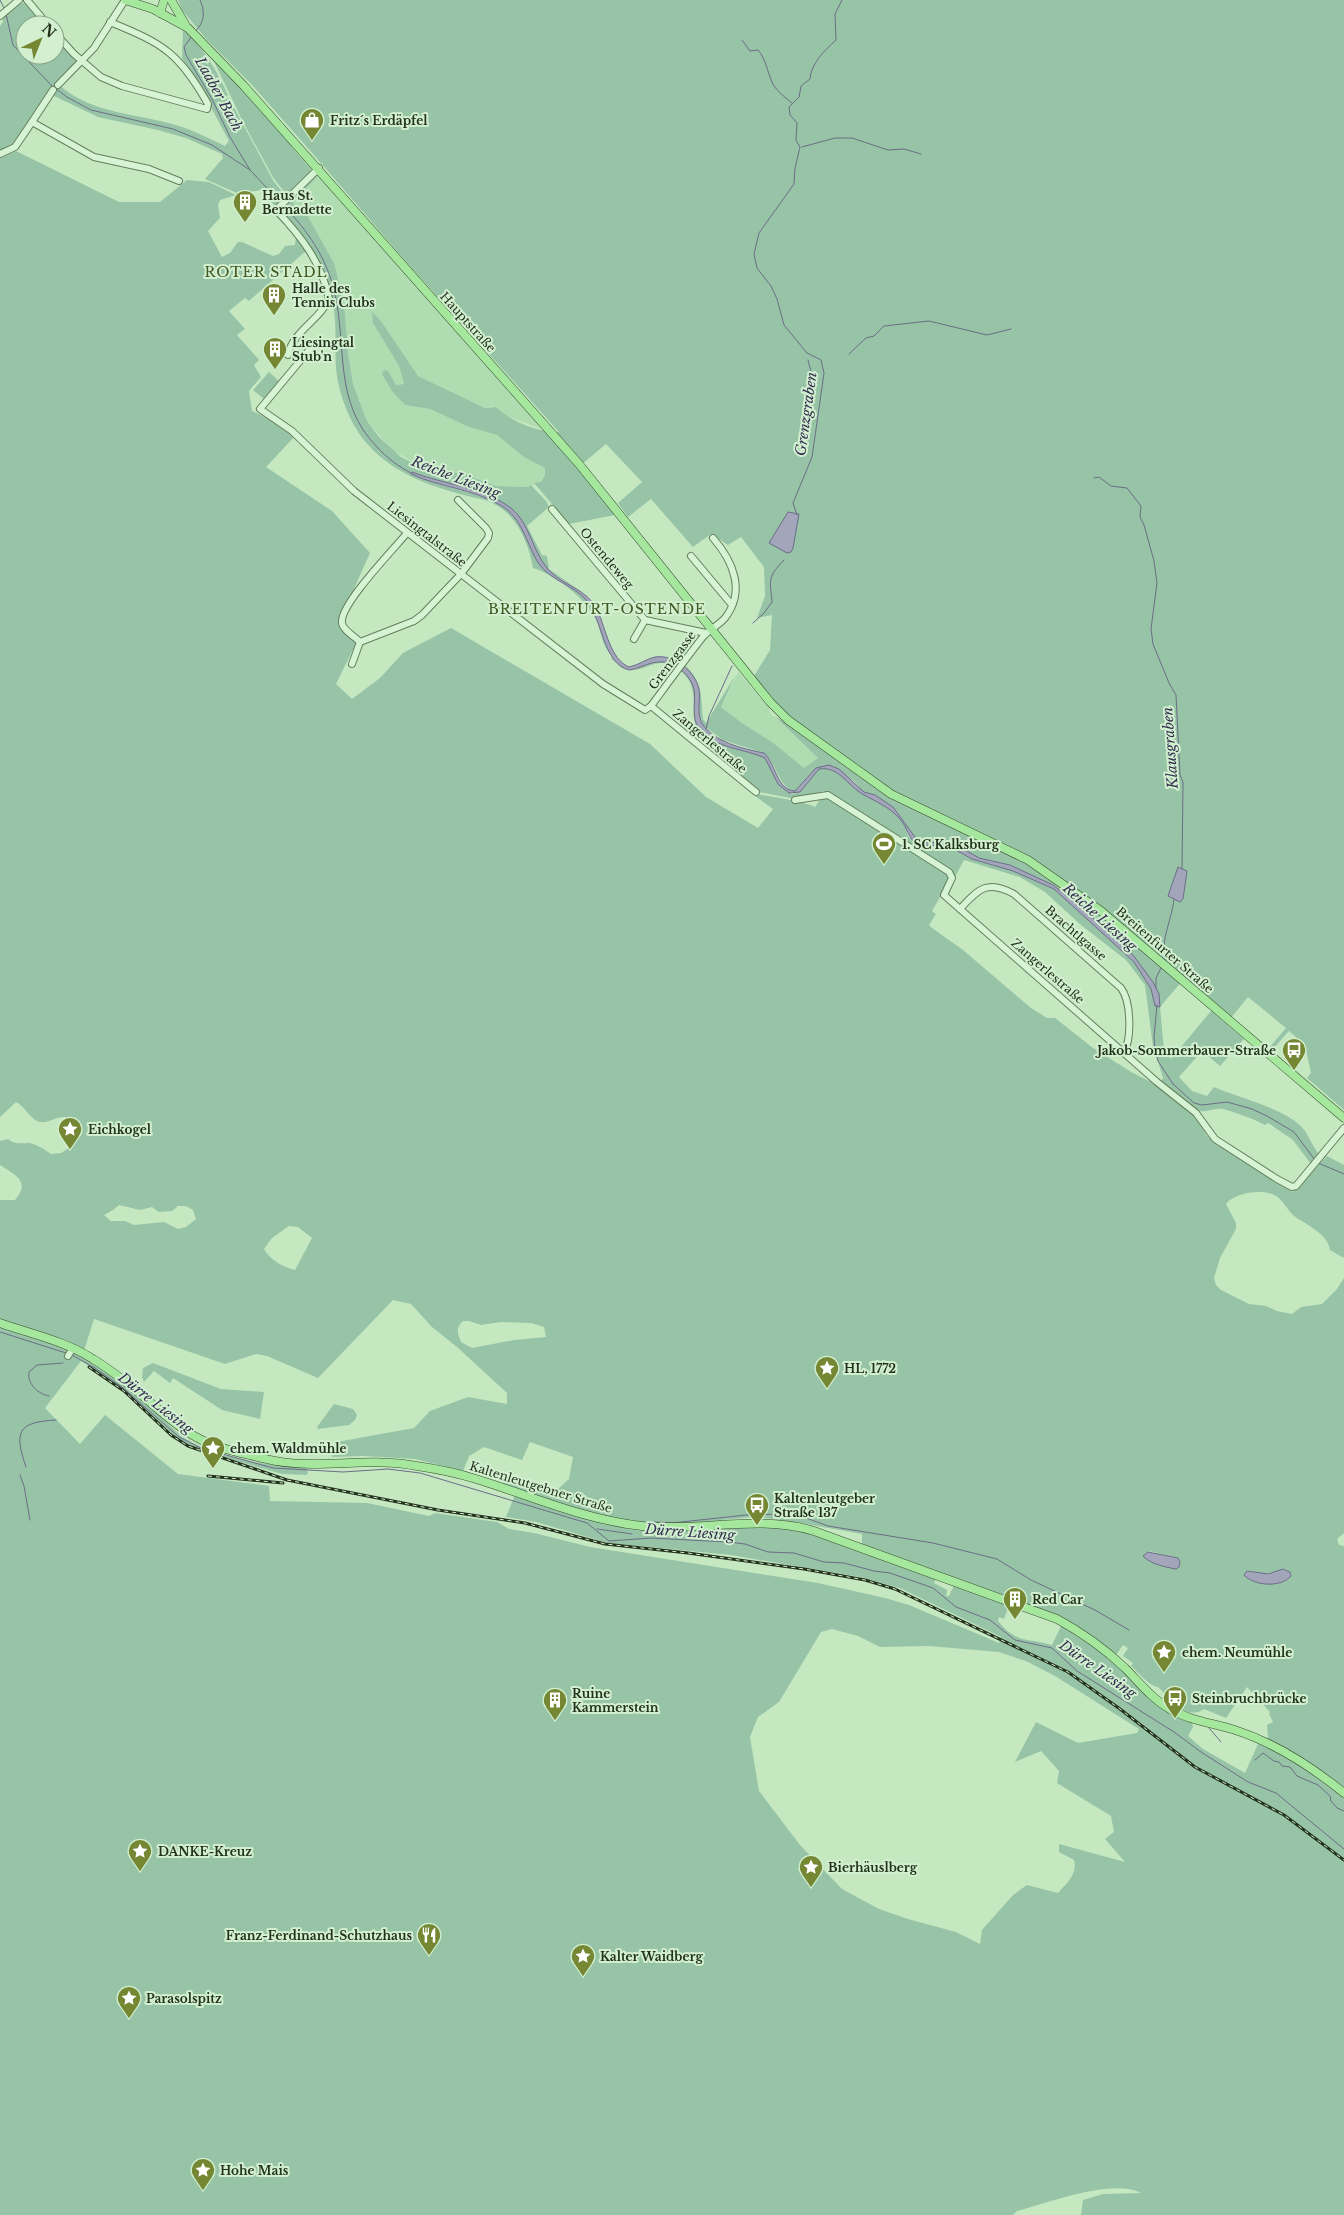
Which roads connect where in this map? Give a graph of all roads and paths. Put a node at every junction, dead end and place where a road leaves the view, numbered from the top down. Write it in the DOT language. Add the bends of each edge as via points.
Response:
graph roads {
  1 [pos="20,0"];
  2 [pos="27,0"];
  3 [pos="125,0"];
  4 [pos="164,0"];
  5 [pos="172,2"];
  6 [pos="4,13"];
  7 [pos="163,14"];
  8 [pos="40,15"];
  9 [pos="110,22"];
  10 [pos="188,28"];
  11 [pos="65,44"];
  12 [pos="81,61"];
  13 [pos="32,122"];
  14 [pos="0,154"];
  15 [pos="319,168"];
  16 [pos="179,181"];
  17 [pos="310,350"];
  18 [pos="288,355"];
  19 [pos="458,500"];
  20 [pos="552,509"];
  21 [pos="407,532"];
  22 [pos="713,538"];
  23 [pos="691,556"];
  24 [pos="461,574"];
  25 [pos="732,605"];
  26 [pos="645,620"];
  27 [pos="709,631"];
  28 [pos="634,639"];
  29 [pos="360,642"];
  30 [pos="352,664"];
  31 [pos="741,664"];
  32 [pos="651,706"];
  33 [pos="756,792"];
  34 [pos="795,800"];
  35 [pos="960,909"];
  36 [pos="1124,1052"];
  37 [pos="1344,1118"];
  38 [pos="1344,1128"];
  39 [pos="0,1323"];
  40 [pos="1344,1793"];
  1 -- 6 [label="street"];
  2 -- 8 [label="street"];
  3 -- 7 [label="main road"];
  3 -- 9 [label="street"];
  4 -- 7 [label="main road"];
  5 -- 7 [label="main road"];
  5 -- 10 [label="main road"];
  7 -- 10 [label="main road"];
  9 -- 12 [label="street" via="94,48"];
  9 -- 12 [label="street" via="156,42 174,56 185,67 208,106 202,109 112,82"];
  10 -- 15 [label="main road, Hauptstraße"];
  11 -- 12 [label="street"];
  12 -- 13 [label="street" via="56,88"];
  13 -- 14 [label="street" via="15,147"];
  13 -- 16 [label="street" via="94,157 149,169"];
  15 -- 18 [label="street" via="276,210 297,232 312,255 329,299 290,347"];
  15 -- 27 [label="main road, Hauptstraße" via="572,457"];
  17 -- 21 [label="street, Liesingtalstraße" via="260,409 292,431 354,491"];
  19 -- 24 [label="street" via="489,533"];
  20 -- 26 [label="street, Ostendeweg"];
  21 -- 24 [label="street, Liesingtalstraße"];
  21 -- 29 [label="street" via="364,580 342,618 344,628"];
  22 -- 25 [label="street" via="727,554 735,573"];
  23 -- 25 [label="street"];
  24 -- 29 [label="street" via="414,620"];
  24 -- 32 [label="street, Liesingtalstraße" via="602,684 645,710"];
  25 -- 27 [label="street" via="726,616"];
  26 -- 27 [label="street"];
  26 -- 28 [label="street"];
  27 -- 31 [label="main road, Hauptstraße"];
  27 -- 32 [label="street, Grenzgasse"];
  29 -- 30 [label="street"];
  31 -- 37 [label="main road, Breitenfurter Straße" via="788,720 882,788 1028,860 1102,911"];
  32 -- 33 [label="street, Zangerlestraße"];
  34 -- 35 [label="street, Zangerlestraße" via="828,795 945,869 952,876 944,895"];
  35 -- 36 [label="street, Zangerlestraße"];
  35 -- 36 [label="street, Brachtlgasse" via="980,889 990,886 1002,887 1014,894 1126,995 1128,1045"];
  36 -- 38 [label="street, Zangerlestraße" via="1196,1113 1215,1139 1294,1187"];
  39 -- 40 [label="main road, Kaltenleutgebner Straße" via="92,1358 195,1437 265,1459 290,1463 391,1462 417,1466 469,1476 589,1516 640,1526 688,1528 765,1522 814,1531 1057,1619 1116,1660 1168,1708 1187,1718 1253,1737 1297,1760"];
}
